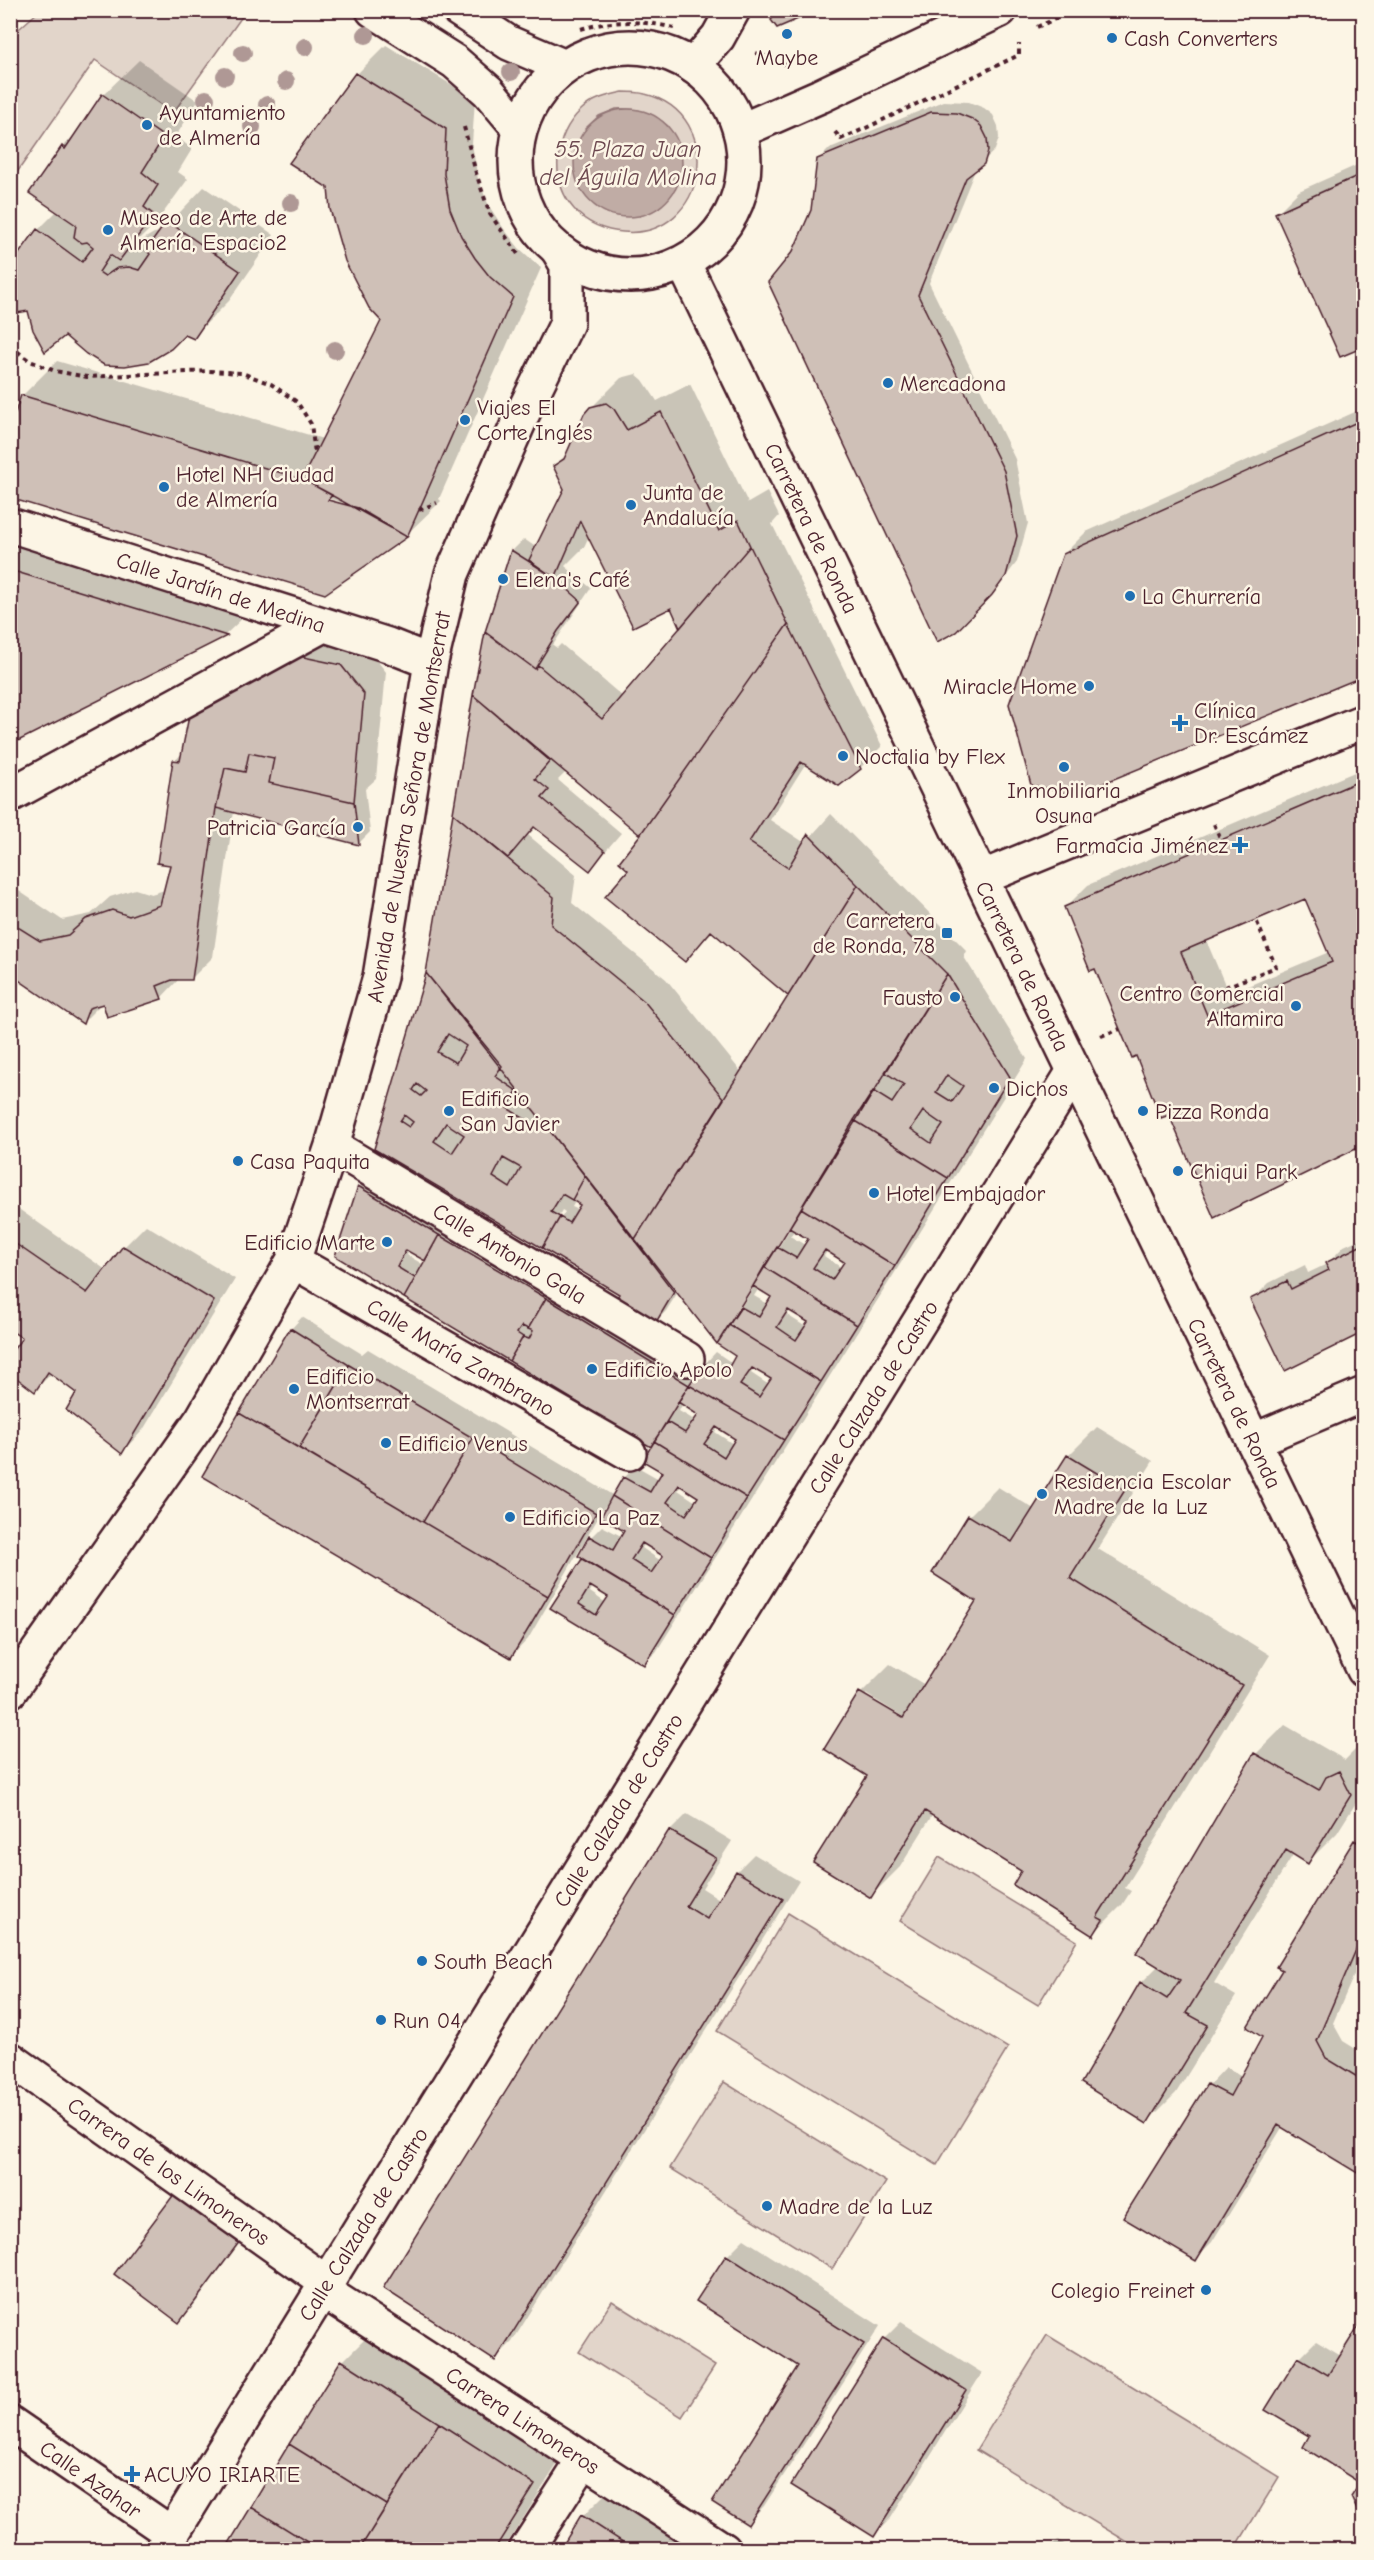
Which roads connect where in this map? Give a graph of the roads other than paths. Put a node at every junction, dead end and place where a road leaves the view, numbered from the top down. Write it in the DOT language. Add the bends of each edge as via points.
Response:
graph roads {
  1 [pos="373,10"];
  2 [pos="459,10"];
  3 [pos="733,10"];
  4 [pos="1000,10"];
  5 [pos="693,66"];
  6 [pos="565,67"];
  7 [pos="520,129"];
  8 [pos="741,131"];
  9 [pos="558,250"];
  10 [pos="683,262"];
  11 [pos="10,525"];
  12 [pos="323,625"];
  13 [pos="431,662"];
  14 [pos="1364,721"];
  15 [pos="10,795"];
  16 [pos="981,878"];
  17 [pos="1074,1071"];
  18 [pos="332,1146"];
  19 [pos="293,1261"];
  20 [pos="687,1359"];
  21 [pos="1364,1394"];
  22 [pos="1253,1441"];
  23 [pos="629,1453"];
  24 [pos="1364,1670"];
  25 [pos="10,1691"];
  26 [pos="10,2059"];
  27 [pos="324,2287"];
  28 [pos="10,2423"];
  29 [pos="584,2460"];
  30 [pos="167,2542"];
  31 [pos="526,2550"];
  32 [pos="724,2550"];
  1 -- 7 [label="street" via="455,62 488,91"];
  2 -- 6 [label="street" via="509,43"];
  3 -- 5 [label="street" via="718,37"];
  4 -- 8 [label="street"];
  5 -- 6 [label="street" via="674,55 629,47 607,49"];
  5 -- 8 [label="street" via="723,94"];
  6 -- 7 [label="street" via="537,94"];
  7 -- 9 [label="street" via="516,156 526,208 539,231"];
  8 -- 10 [label="street" via="744,164 739,196 718,235"];
  9 -- 10 [label="street" via="605,273 632,276 658,272"];
  9 -- 13 [label="street, Avenida de Nuestra Señora de Montserrat" via="567,265 567,323 468,534 452,574"];
  10 -- 16 [label="street, Carretera de Ronda"];
  11 -- 12 [label="street, Calle Jardín de Medina"];
  12 -- 13 [label="street, Calle Jardín de Medina"];
  12 -- 15 [label="street"];
  13 -- 18 [label="street, Avenida de Nuestra Señora de Montserrat" via="380,977"];
  14 -- 16 [label="street"];
  16 -- 17 [label="street, Carretera de Ronda"];
  17 -- 22 [label="street, Carretera de Ronda"];
  17 -- 27 [label="street, Calle Calzada de Castro"];
  18 -- 19 [label="street, Avenida de Nuestra Señora de Montserrat"];
  18 -- 20 [label="street, Calle Antonio Gala"];
  19 -- 23 [label="street, Calle María Zambrano"];
  19 -- 25 [label="street, Avenida de Nuestra Señora de Montserrat" via="202,1419"];
  21 -- 22 [label="street"];
  22 -- 24 [label="street, Carretera de Ronda"];
  26 -- 27 [label="street, Carrera de los Limoneros"];
  27 -- 29 [label="street, Carrera Limoneros"];
  27 -- 30 [label="street, Calle Calzada de Castro"];
  28 -- 30 [label="street, Calle Azahar"];
  29 -- 31 [label="street"];
  29 -- 32 [label="street, Carrera Limoneros"];
}
